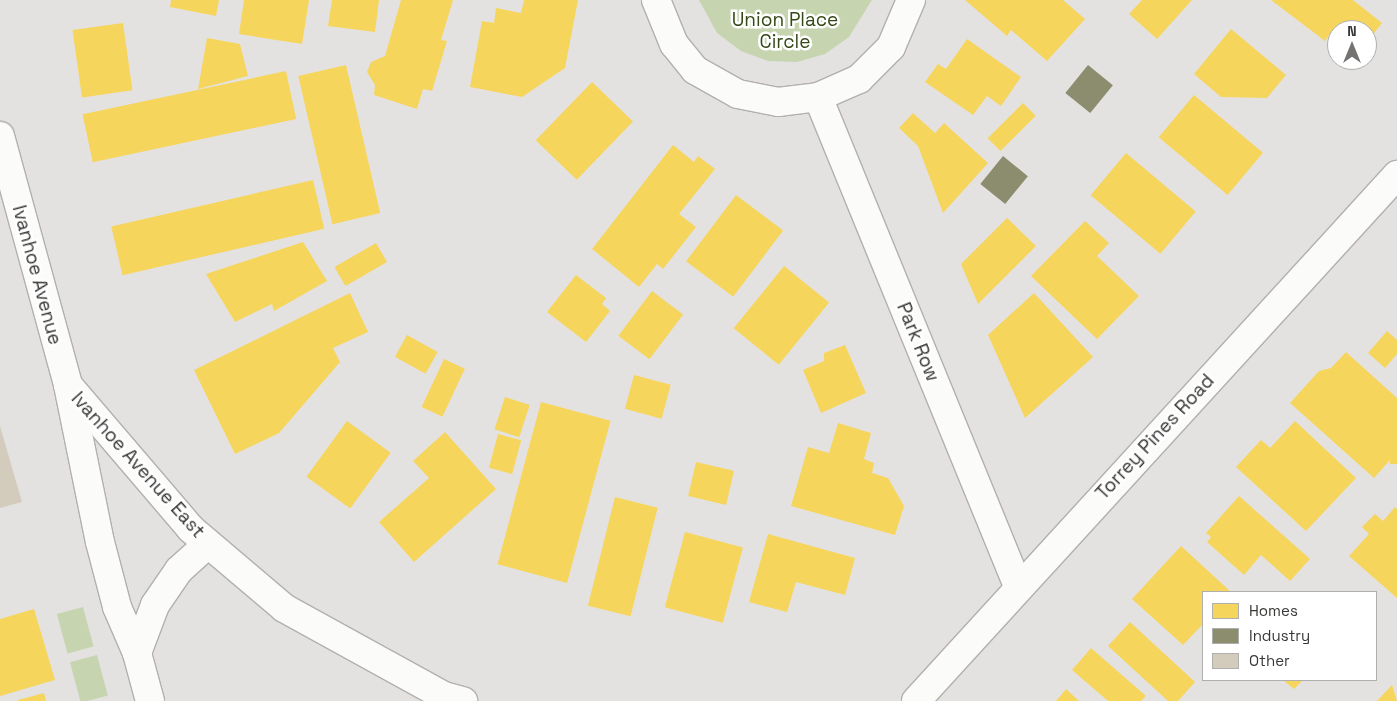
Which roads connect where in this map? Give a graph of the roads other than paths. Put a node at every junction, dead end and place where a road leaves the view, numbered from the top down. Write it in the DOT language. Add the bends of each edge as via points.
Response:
graph roads {
  1 [pos="656,0"];
  2 [pos="911,0"];
  3 [pos="818,97"];
  4 [pos="0,136"];
  5 [pos="1397,175"];
  6 [pos="7,193"];
  7 [pos="68,385"];
  8 [pos="208,544"];
  9 [pos="1018,586"];
  10 [pos="137,653"];
  11 [pos="150,701"];
  12 [pos="463,701"];
  13 [pos="916,701"];
  1 -- 3 [label="street" via="674,44 695,70 738,94 778,102"];
  2 -- 3 [label="street" via="891,47 859,79"];
  3 -- 9 [label="street, Park Row"];
  4 -- 6 [label="street, Ivanhoe Avenue"];
  5 -- 9 [label="street, Torrey Pines Road"];
  6 -- 7 [label="street, Ivanhoe Avenue"];
  7 -- 8 [label="street, Ivanhoe Avenue East"];
  7 -- 10 [label="street, Ivanhoe Avenue" via="100,542 117,607"];
  8 -- 10 [label="street" via="179,570 155,605"];
  8 -- 12 [label="street, Ivanhoe Avenue East" via="284,608 444,696"];
  9 -- 13 [label="street, Torrey Pines Road"];
  10 -- 11 [label="street"];
}
